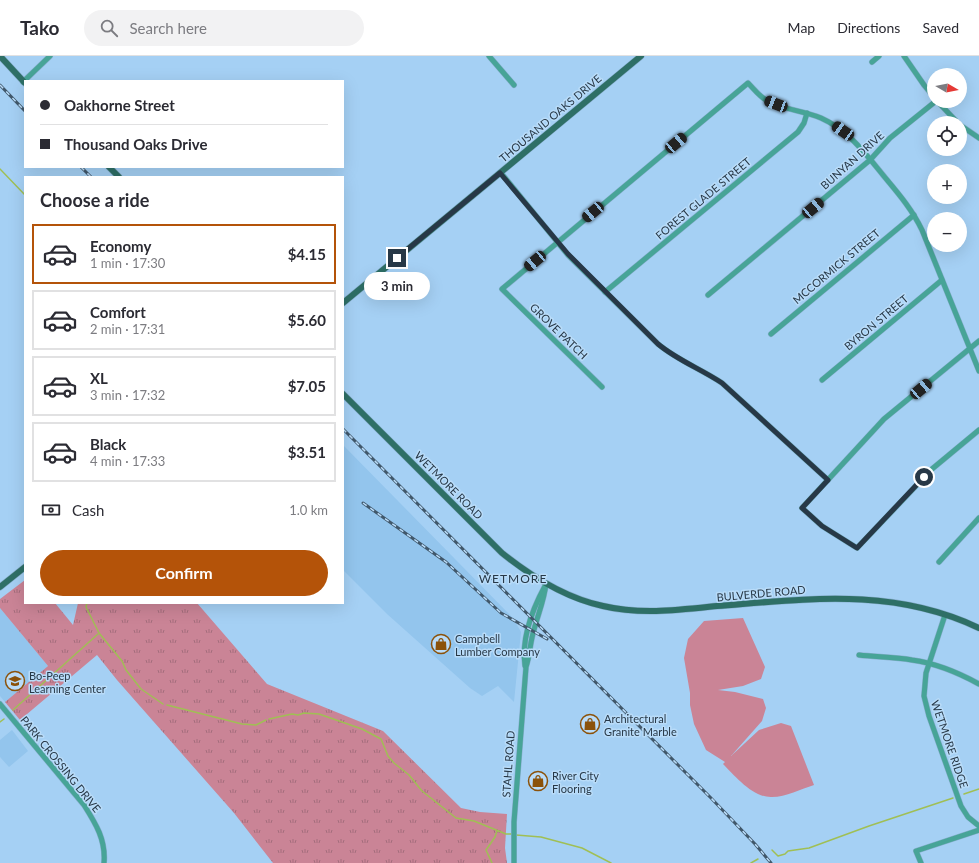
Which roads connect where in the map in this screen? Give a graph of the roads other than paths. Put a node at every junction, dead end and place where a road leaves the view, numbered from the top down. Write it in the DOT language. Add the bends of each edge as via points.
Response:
graph roads {
  1 [pos="0,56"];
  2 [pos="50,56"];
  3 [pos="489,56"];
  4 [pos="641,56"];
  5 [pos="879,56"];
  6 [pos="904,56"];
  7 [pos="872,62"];
  8 [pos="26,80"];
  9 [pos="24,82"];
  10 [pos="514,85"];
  11 [pos="927,89"];
  12 [pos="927,108"];
  13 [pos="942,108"];
  14 [pos="807,113"];
  15 [pos="950,116"];
  16 [pos="967,130"];
  17 [pos="979,138"];
  18 [pos="870,160"];
  19 [pos="110,168"];
  20 [pos="500,173"];
  21 [pos="118,176"];
  22 [pos="914,215"];
  23 [pos="557,242"];
  24 [pos="942,280"];
  25 [pos="605,292"];
  26 [pos="708,295"];
  27 [pos="344,302"];
  28 [pos="770,334"];
  29 [pos="979,340"];
  30 [pos="970,348"];
  31 [pos="979,371"];
  32 [pos="822,380"];
  33 [pos="602,387"];
  34 [pos="344,395"];
  35 [pos="979,430"];
  36 [pos="828,480"];
  37 [pos="979,518"];
  38 [pos="939,562"];
  39 [pos="24,568"];
  40 [pos="546,584"];
  41 [pos="0,588"];
  42 [pos="945,615"];
  43 [pos="979,628"];
  44 [pos="859,655"];
  45 [pos="929,664"];
  46 [pos="979,684"];
  47 [pos="0,704"];
  48 [pos="979,826"];
  49 [pos="979,830"];
  50 [pos="104,863"];
  51 [pos="514,863"];
  52 [pos="922,863"];
  1 -- 9 [label="main road"];
  2 -- 8 [label="street"];
  3 -- 10 [label="street"];
  4 -- 20 [label="main road, THOUSAND OAKS DRIVE"];
  5 -- 7 [label="street"];
  6 -- 11 [label="street"];
  12 -- 18 [label="street, BUNYAN DRIVE" via="890,138"];
  13 -- 15 [label="street"];
  14 -- 18 [label="street" via="822,118 843,131"];
  14 -- 23 [label="street" via="767,101 748,83"];
  14 -- 25 [label="street, FOREST GLADE STREET" via="798,132"];
  16 -- 17 [label="street"];
  18 -- 22 [label="street"];
  18 -- 26 [label="street, BUNYAN DRIVE"];
  19 -- 21 [label="main road"];
  20 -- 23 [label="street"];
  20 -- 27 [label="main road, THOUSAND OAKS DRIVE"];
  22 -- 24 [label="street"];
  22 -- 28 [label="street, MCCORMICK STREET"];
  23 -- 25 [label="street"];
  23 -- 33 [label="street, GROVE PATCH" via="502,289"];
  24 -- 30 [label="street"];
  24 -- 32 [label="street, BYRON STREET"];
  25 -- 36 [label="street" via="666,351 706,373 731,391"];
  29 -- 30 [label="street"];
  30 -- 31 [label="street"];
  30 -- 36 [label="street" via="884,419"];
  34 -- 40 [label="main road, WETMORE ROAD" via="502,553"];
  35 -- 36 [label="street" via="932,469 857,548 822,526 802,508"];
  37 -- 38 [label="street"];
  39 -- 41 [label="main road"];
  40 -- 42 [label="main road, BULVERDE ROAD" via="589,602 641,612 829,598 892,602"];
  40 -- 51 [label="street, STAHL ROAD" via="537,600 523,654 526,667 514,822"];
  42 -- 43 [label="main road, BULVERDE ROAD"];
  42 -- 45 [label="street, WETMORE RIDGE"];
  44 -- 45 [label="street"];
  45 -- 46 [label="street"];
  45 -- 48 [label="street, WETMORE RIDGE" via="924,692 926,707 961,806 968,817"];
  47 -- 50 [label="street, PARK CROSSING DRIVE" via="84,805 101,836"];
  49 -- 52 [label="street" via="916,851"];
}
